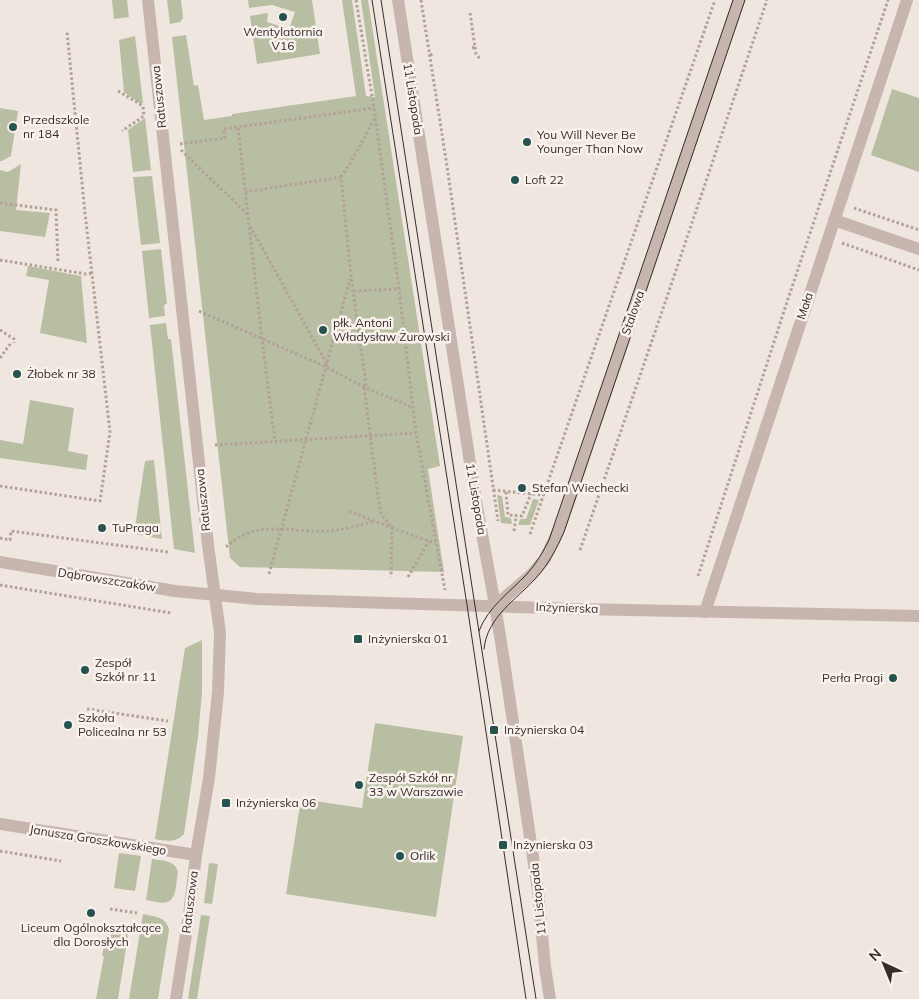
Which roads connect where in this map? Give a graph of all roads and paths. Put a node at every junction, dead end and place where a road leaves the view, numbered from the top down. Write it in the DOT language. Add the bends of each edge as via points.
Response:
graph roads {
  1 [pos="148,0"];
  2 [pos="356,0"];
  3 [pos="398,0"];
  4 [pos="421,0"];
  5 [pos="715,0"];
  6 [pos="739,0"];
  7 [pos="767,0"];
  8 [pos="888,0"];
  9 [pos="908,0"];
  10 [pos="470,13"];
  11 [pos="68,32"];
  12 [pos="476,47"];
  13 [pos="471,48"];
  14 [pos="435,54"];
  15 [pos="430,55"];
  16 [pos="482,60"];
  17 [pos="118,91"];
  18 [pos="374,108"];
  19 [pos="375,118"];
  20 [pos="238,128"];
  21 [pos="122,131"];
  22 [pos="180,144"];
  23 [pos="182,150"];
  24 [pos="340,177"];
  25 [pos="246,192"];
  26 [pos="0,203"];
  27 [pos="851,207"];
  28 [pos="248,215"];
  29 [pos="834,220"];
  30 [pos="250,226"];
  31 [pos="919,230"];
  32 [pos="840,242"];
  33 [pos="919,249"];
  34 [pos="0,260"];
  35 [pos="58,263"];
  36 [pos="919,270"];
  37 [pos="92,273"];
  38 [pos="351,276"];
  39 [pos="398,289"];
  40 [pos="354,291"];
  41 [pos="199,311"];
  42 [pos="0,330"];
  43 [pos="262,338"];
  44 [pos="0,358"];
  45 [pos="327,365"];
  46 [pos="364,387"];
  47 [pos="413,408"];
  48 [pos="416,433"];
  49 [pos="371,435"];
  50 [pos="306,440"];
  51 [pos="275,441"];
  52 [pos="215,445"];
  53 [pos="0,486"];
  54 [pos="493,490"];
  55 [pos="506,492"];
  56 [pos="531,494"];
  57 [pos="543,495"];
  58 [pos="349,511"];
  59 [pos="516,516"];
  60 [pos="375,521"];
  61 [pos="498,525"];
  62 [pos="392,528"];
  63 [pos="282,529"];
  64 [pos="514,531"];
  65 [pos="530,534"];
  66 [pos="0,538"];
  67 [pos="429,541"];
  68 [pos="436,542"];
  69 [pos="226,547"];
  70 [pos="580,550"];
  71 [pos="168,552"];
  72 [pos="0,562"];
  73 [pos="269,574"];
  74 [pos="698,576"];
  75 [pos="391,577"];
  76 [pos="408,577"];
  77 [pos="0,584"];
  78 [pos="445,593"];
  79 [pos="215,595"];
  80 [pos="495,606"];
  81 [pos="705,612"];
  82 [pos="171,613"];
  83 [pos="919,616"];
  84 [pos="87,709"];
  85 [pos="168,721"];
  86 [pos="3,825"];
  87 [pos="0,851"];
  88 [pos="196,855"];
  89 [pos="61,861"];
  90 [pos="110,909"];
  91 [pos="137,913"];
  92 [pos="176,999"];
  93 [pos="550,999"];
  1 -- 79 [label="street, Ratuszowa"];
  2 -- 18 [label="path"];
  3 -- 80 [label="street, 11 Listopada"];
  4 -- 15 [label="path"];
  5 -- 57 [label="path"];
  6 -- 80 [label="street, Stalowa" via="560,527 544,559 532,574"];
  7 -- 70 [label="path"];
  8 -- 74 [label="path"];
  9 -- 29 [label="street, Mała"];
  10 -- 12 [label="path"];
  11 -- 37 [label="path"];
  12 -- 13 [label="path"];
  12 -- 16 [label="path" via="476,54"];
  14 -- 15 [label="path"];
  15 -- 54 [label="path"];
  17 -- 21 [label="path" via="143,106 144,111 144,116"];
  18 -- 19 [label="path"];
  18 -- 20 [label="path"];
  19 -- 24 [label="path"];
  19 -- 39 [label="path"];
  20 -- 22 [label="path" via="224,129 225,138"];
  20 -- 25 [label="path"];
  23 -- 28 [label="path"];
  24 -- 25 [label="path"];
  24 -- 38 [label="path"];
  25 -- 28 [label="path"];
  26 -- 35 [label="path" via="56,210"];
  27 -- 31 [label="path"];
  28 -- 30 [label="path"];
  29 -- 33 [label="street"];
  29 -- 81 [label="street, Mała"];
  30 -- 43 [label="path"];
  30 -- 45 [label="path"];
  32 -- 36 [label="path"];
  34 -- 37 [label="path"];
  37 -- 53 [label="path" via="110,432 100,501"];
  38 -- 40 [label="path"];
  38 -- 45 [label="path"];
  39 -- 40 [label="path"];
  39 -- 47 [label="path"];
  40 -- 46 [label="path"];
  41 -- 43 [label="path"];
  42 -- 44 [label="path" via="14,339"];
  43 -- 45 [label="path"];
  43 -- 51 [label="path"];
  45 -- 46 [label="path"];
  45 -- 50 [label="path"];
  46 -- 47 [label="path"];
  46 -- 49 [label="path"];
  47 -- 48 [label="path"];
  48 -- 49 [label="path"];
  48 -- 68 [label="path"];
  49 -- 50 [label="path"];
  49 -- 62 [label="path" via="380,510"];
  50 -- 51 [label="path"];
  50 -- 63 [label="path"];
  51 -- 52 [label="path"];
  54 -- 55 [label="path"];
  54 -- 61 [label="path"];
  55 -- 56 [label="path"];
  55 -- 59 [label="path" via="508,515"];
  56 -- 57 [label="path"];
  56 -- 59 [label="path" via="522,516"];
  57 -- 65 [label="path"];
  58 -- 60 [label="path"];
  59 -- 64 [label="path"];
  60 -- 62 [label="path"];
  60 -- 63 [label="path" via="323,531"];
  62 -- 67 [label="path"];
  62 -- 75 [label="path"];
  63 -- 69 [label="path" via="257,530 242,535"];
  63 -- 73 [label="path"];
  66 -- 71 [label="path" via="10,540 11,531"];
  67 -- 68 [label="path"];
  67 -- 76 [label="path"];
  68 -- 78 [label="path"];
  72 -- 79 [label="street, Dąbrowszczaków"];
  77 -- 82 [label="path"];
  79 -- 80 [label="street, Inżynierska" via="257,600"];
  79 -- 88 [label="street, Ratuszowa" via="220,632 218,692"];
  80 -- 81 [label="street, Inżynierska"];
  80 -- 93 [label="street, 11 Listopada" via="538,891"];
  81 -- 83 [label="street, Inżynierska"];
  84 -- 85 [label="path"];
  86 -- 88 [label="street, Janusza Groszkowskiego"];
  87 -- 89 [label="path"];
  88 -- 92 [label="street, Ratuszowa"];
  90 -- 91 [label="path"];
}
